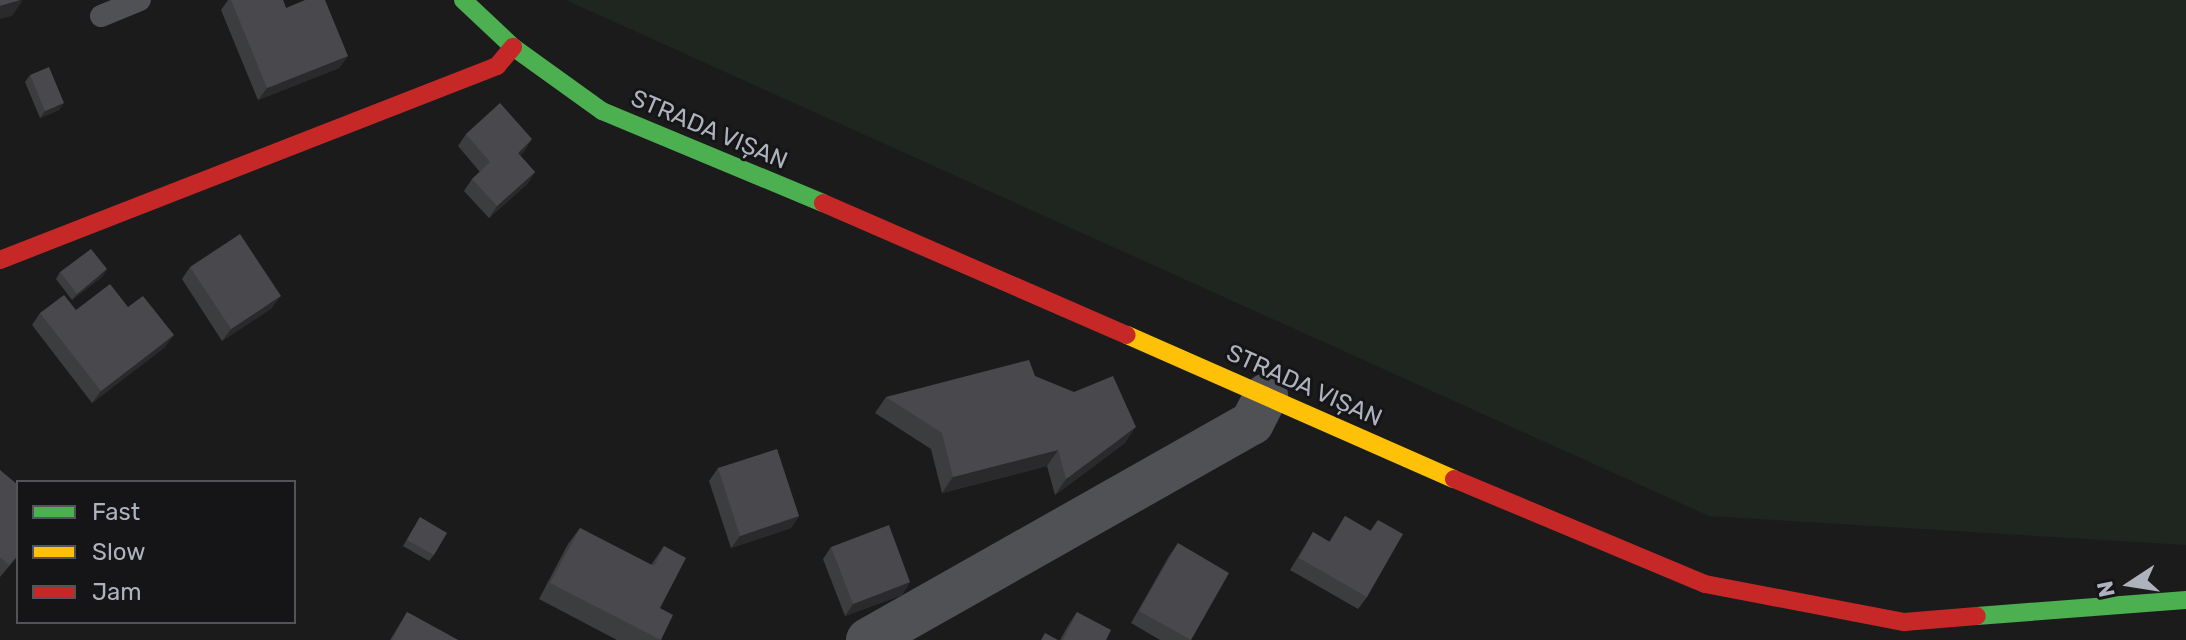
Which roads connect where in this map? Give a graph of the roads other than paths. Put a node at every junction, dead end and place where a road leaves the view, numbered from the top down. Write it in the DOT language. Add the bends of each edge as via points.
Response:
graph roads {
  1 [pos="140,0"];
  2 [pos="463,0"];
  3 [pos="101,16"];
  4 [pos="513,47"];
  5 [pos="0,260"];
  6 [pos="1266,395"];
  7 [pos="2186,600"];
  8 [pos="868,640"];
  1 -- 3 [label="lane"];
  2 -- 4 [label="street, STRADA VIȘAN"];
  4 -- 5 [label="street" via="497,66"];
  4 -- 6 [label="street, STRADA VIȘAN" via="602,111"];
  6 -- 7 [label="street, STRADA VIȘAN" via="1705,584 1904,622"];
  6 -- 8 [label="street" via="1252,423"];
}
